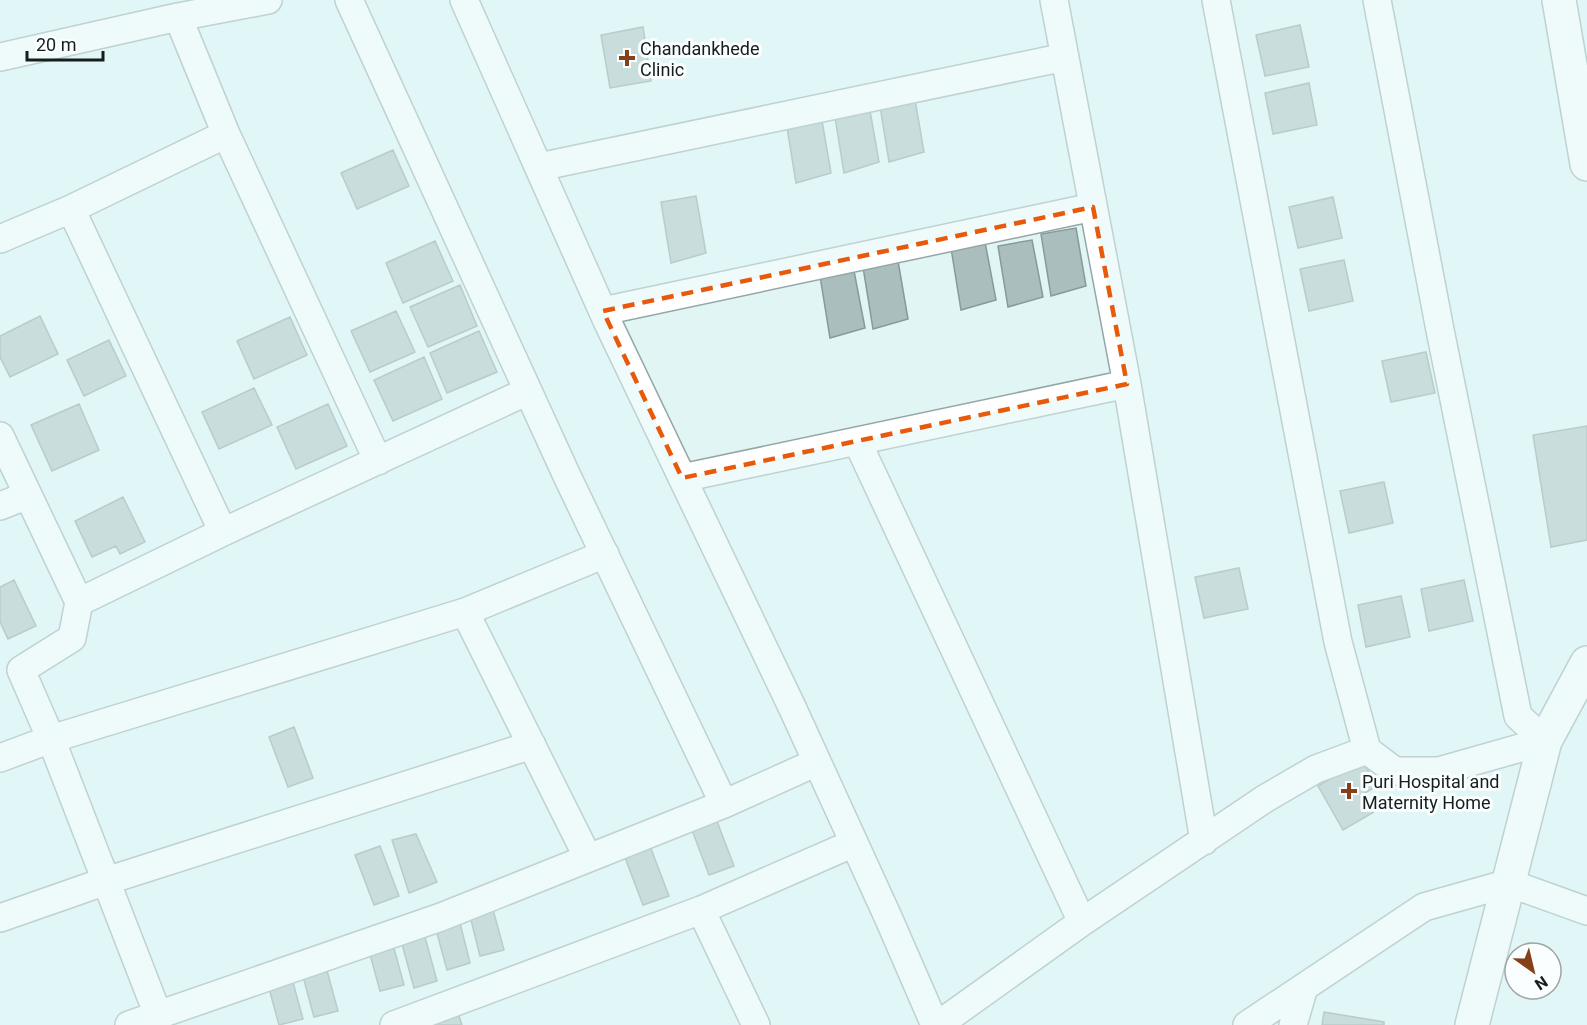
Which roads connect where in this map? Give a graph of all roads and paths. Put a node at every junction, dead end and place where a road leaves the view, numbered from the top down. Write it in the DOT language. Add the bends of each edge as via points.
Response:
graph roads {
  1 [pos="268,0"];
  2 [pos="349,0"];
  3 [pos="464,0"];
  4 [pos="1054,0"];
  5 [pos="1216,0"];
  6 [pos="1377,0"];
  7 [pos="1559,0"];
  8 [pos="178,17"];
  9 [pos="0,57"];
  10 [pos="1065,57"];
  11 [pos="226,134"];
  12 [pos="1587,164"];
  13 [pos="539,167"];
  14 [pos="1094,207"];
  15 [pos="71,209"];
  16 [pos="0,239"];
  17 [pos="603,311"];
  18 [pos="1127,384"];
  19 [pos="528,391"];
  20 [pos="0,436"];
  21 [pos="856,441"];
  22 [pos="378,460"];
  23 [pos="682,478"];
  24 [pos="28,495"];
  25 [pos="0,506"];
  26 [pos="224,532"];
  27 [pos="605,554"];
  28 [pos="80,602"];
  29 [pos="465,612"];
  30 [pos="1587,663"];
  31 [pos="10,673"];
  32 [pos="51,740"];
  33 [pos="1545,741"];
  34 [pos="532,745"];
  35 [pos="1367,750"];
  36 [pos="0,758"];
  37 [pos="817,762"];
  38 [pos="724,804"];
  39 [pos="1203,841"];
  40 [pos="854,843"];
  41 [pos="588,858"];
  42 [pos="106,881"];
  43 [pos="1509,883"];
  44 [pos="701,910"];
  45 [pos="1587,911"];
  46 [pos="0,918"];
  47 [pos="1082,922"];
  48 [pos="1304,987"];
  49 [pos="158,1015"];
  50 [pos="129,1025"];
  51 [pos="394,1025"];
  52 [pos="756,1025"];
  53 [pos="936,1025"];
  54 [pos="1246,1025"];
  55 [pos="1293,1025"];
  56 [pos="1472,1025"];
  1 -- 8 [label="street"];
  2 -- 19 [label="street"];
  3 -- 13 [label="street"];
  4 -- 10 [label="street"];
  5 -- 35 [label="street" via="1338,642"];
  6 -- 33 [label="street" via="1518,716"];
  7 -- 12 [label="street"];
  8 -- 9 [label="street"];
  8 -- 11 [label="street"];
  10 -- 13 [label="street"];
  10 -- 14 [label="street"];
  11 -- 15 [label="street"];
  11 -- 22 [label="street"];
  13 -- 17 [label="street"];
  14 -- 17 [label="street"];
  14 -- 18 [label="street"];
  15 -- 16 [label="street"];
  15 -- 26 [label="street"];
  17 -- 23 [label="street"];
  18 -- 21 [label="street"];
  18 -- 39 [label="street"];
  19 -- 22 [label="street"];
  19 -- 27 [label="street"];
  20 -- 24 [label="street"];
  21 -- 23 [label="street"];
  21 -- 47 [label="street"];
  22 -- 26 [label="street"];
  23 -- 37 [label="street"];
  24 -- 25 [label="street"];
  24 -- 28 [label="street"];
  26 -- 28 [label="street"];
  27 -- 29 [label="street"];
  27 -- 38 [label="street"];
  28 -- 31 [label="street" via="72,638"];
  29 -- 32 [label="street"];
  29 -- 34 [label="street"];
  30 -- 33 [label="street"];
  31 -- 32 [label="street"];
  32 -- 36 [label="street"];
  32 -- 42 [label="street"];
  33 -- 35 [label="street" via="1439,771 1395,771"];
  33 -- 43 [label="street"];
  34 -- 41 [label="street"];
  34 -- 42 [label="street"];
  35 -- 39 [label="street" via="1316,769"];
  37 -- 38 [label="street"];
  37 -- 40 [label="street"];
  38 -- 41 [label="street"];
  39 -- 47 [label="street"];
  40 -- 44 [label="street"];
  40 -- 53 [label="street"];
  41 -- 49 [label="street" via="441,917"];
  42 -- 46 [label="street"];
  42 -- 49 [label="street"];
  43 -- 45 [label="street"];
  43 -- 48 [label="street" via="1424,907"];
  43 -- 56 [label="street"];
  44 -- 51 [label="street"];
  44 -- 52 [label="street"];
  47 -- 53 [label="street"];
  48 -- 54 [label="street"];
  48 -- 55 [label="street"];
  49 -- 50 [label="street"];
}
